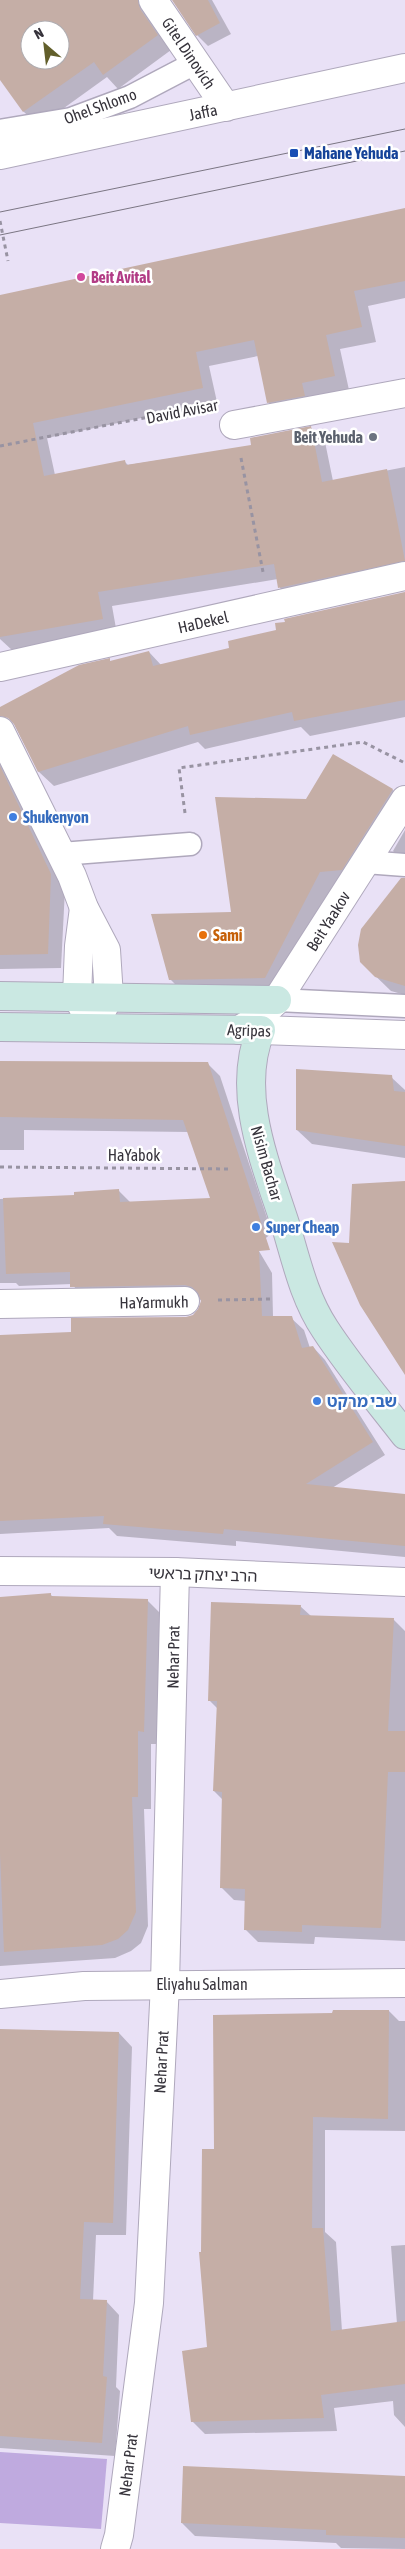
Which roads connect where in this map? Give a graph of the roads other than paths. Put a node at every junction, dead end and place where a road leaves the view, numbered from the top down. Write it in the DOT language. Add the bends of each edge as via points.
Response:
graph roads {
  1 [pos="153,0"];
  2 [pos="195,63"];
  3 [pos="405,68"];
  4 [pos="226,107"];
  5 [pos="0,131"];
  6 [pos="0,155"];
  7 [pos="405,393"];
  8 [pos="234,425"];
  9 [pos="405,576"];
  10 [pos="0,667"];
  11 [pos="0,731"];
  12 [pos="405,800"];
  13 [pos="190,844"];
  14 [pos="61,854"];
  15 [pos="365,862"];
  16 [pos="405,865"];
  17 [pos="84,908"];
  18 [pos="0,996"];
  19 [pos="78,996"];
  20 [pos="110,996"];
  21 [pos="290,1000"];
  22 [pos="405,1006"];
  23 [pos="0,1027"];
  24 [pos="92,1027"];
  25 [pos="250,1030"];
  26 [pos="405,1035"];
  27 [pos="185,1301"];
  28 [pos="0,1304"];
  29 [pos="405,1435"];
  30 [pos="0,1571"];
  31 [pos="175,1572"];
  32 [pos="405,1582"];
  33 [pos="165,1984"];
  34 [pos="405,1984"];
  35 [pos="0,1994"];
  36 [pos="115,2549"];
  1 -- 2 [label="street, Gitel Dinovich"];
  2 -- 4 [label="street, Gitel Dinovich"];
  2 -- 5 [label="lane, Ohel Shlomo" via="130,97 71,119"];
  3 -- 4 [label="street, Jaffa"];
  4 -- 6 [label="street, Jaffa"];
  7 -- 8 [label="street, David Avisar"];
  9 -- 10 [label="street, HaDekel"];
  11 -- 14 [label="street"];
  12 -- 15 [label="street, Beit Yaakov"];
  13 -- 14 [label="lane"];
  14 -- 17 [label="street"];
  15 -- 16 [label="lane"];
  15 -- 21 [label="street, Beit Yaakov"];
  17 -- 19 [label="street"];
  17 -- 20 [label="street" via="106,950"];
  18 -- 19 [label="street, Agripas"];
  19 -- 20 [label="street, Agripas"];
  19 -- 24 [label="street"];
  20 -- 21 [label="street, Agripas"];
  20 -- 24 [label="street"];
  21 -- 22 [label="lane, Agripas"];
  21 -- 25 [label="street, Beit Yaakov" via="256,1020"];
  23 -- 24 [label="street, Agripas"];
  24 -- 25 [label="street, Agripas"];
  25 -- 26 [label="street, Agripas"];
  25 -- 29 [label="street, Nisim Bachar" via="256,1129 308,1298 325,1329"];
  27 -- 28 [label="street, HaYarmukh"];
  30 -- 31 [label="street, הרב יצחק בראשי"];
  31 -- 32 [label="street, הרב יצחק בראשי"];
  31 -- 33 [label="street, Nehar Prat"];
  33 -- 34 [label="street, Eliyahu Salman"];
  33 -- 35 [label="street, Eliyahu Salman" via="84,1986"];
  33 -- 36 [label="street, Nehar Prat" via="149,2303"];
}
